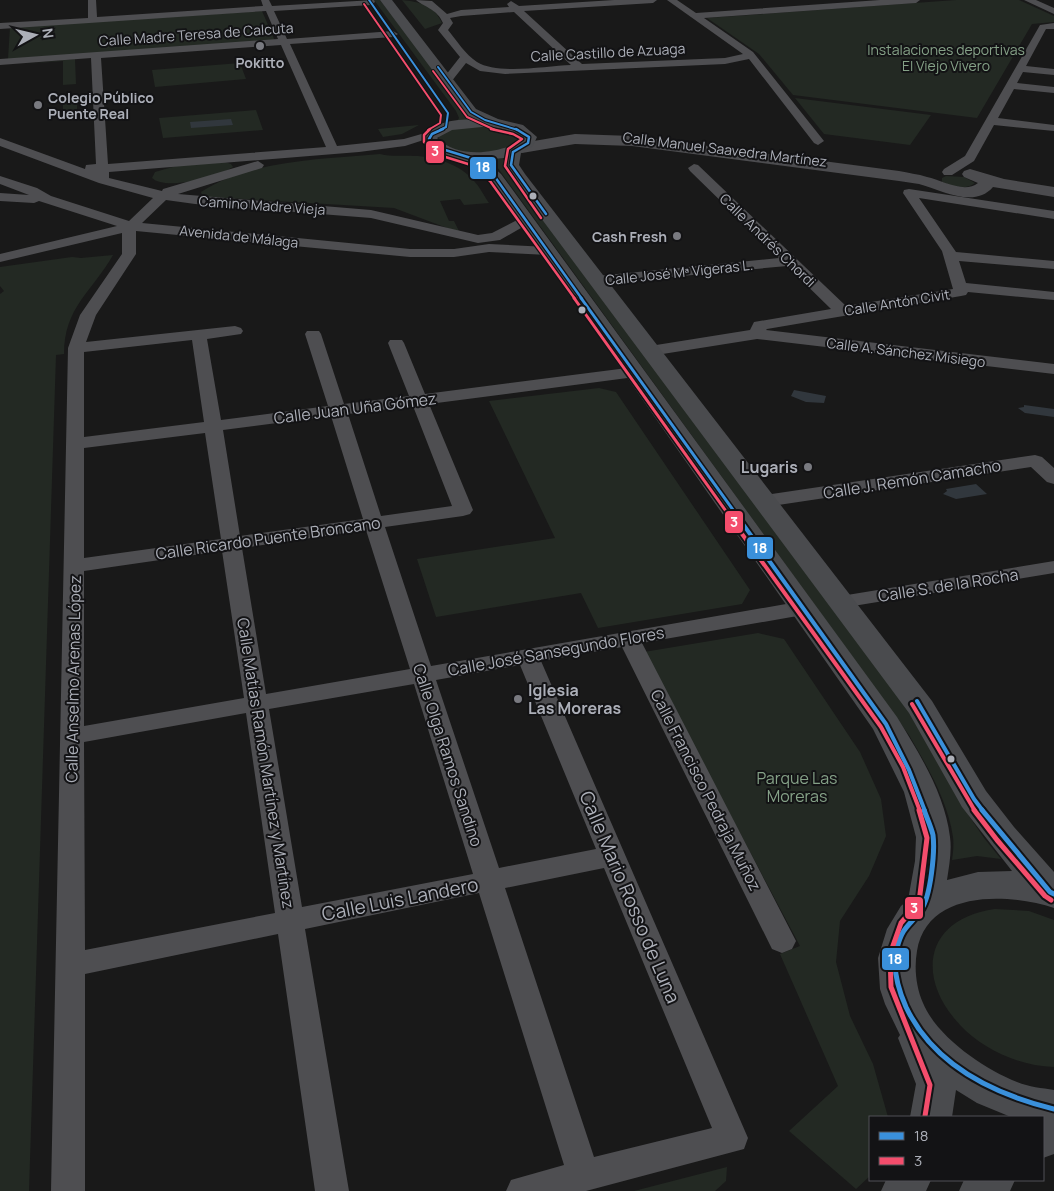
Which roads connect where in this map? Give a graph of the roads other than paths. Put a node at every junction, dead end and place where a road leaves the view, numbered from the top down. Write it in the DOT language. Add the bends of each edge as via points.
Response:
graph roads {
  1 [pos="92,0"];
  2 [pos="386,0"];
  3 [pos="420,0"];
  4 [pos="594,0"];
  5 [pos="653,0"];
  6 [pos="671,0"];
  7 [pos="810,0"];
  8 [pos="916,0"];
  9 [pos="1028,0"];
  10 [pos="370,1"];
  11 [pos="267,4"];
  12 [pos="512,5"];
  13 [pos="822,7"];
  14 [pos="437,8"];
  15 [pos="1054,12"];
  16 [pos="695,16"];
  17 [pos="445,17"];
  18 [pos="93,20"];
  19 [pos="2,26"];
  20 [pos="1054,26"];
  21 [pos="393,34"];
  22 [pos="2,37"];
  23 [pos="284,42"];
  24 [pos="748,53"];
  25 [pos="96,55"];
  26 [pos="465,57"];
  27 [pos="0,62"];
  28 [pos="580,68"];
  29 [pos="1020,69"];
  30 [pos="1054,72"];
  31 [pos="447,80"];
  32 [pos="1011,85"];
  33 [pos="1054,90"];
  34 [pos="991,120"];
  35 [pos="494,123"];
  36 [pos="1054,128"];
  37 [pos="439,131"];
  38 [pos="818,141"];
  39 [pos="0,142"];
  40 [pos="517,142"];
  41 [pos="333,150"];
  42 [pos="454,153"];
  43 [pos="232,158"];
  44 [pos="970,158"];
  45 [pos="165,164"];
  46 [pos="694,168"];
  47 [pos="244,169"];
  48 [pos="146,171"];
  49 [pos="103,174"];
  50 [pos="938,176"];
  51 [pos="0,180"];
  52 [pos="981,182"];
  53 [pos="197,185"];
  54 [pos="131,188"];
  55 [pos="1054,192"];
  56 [pos="159,195"];
  57 [pos="953,195"];
  58 [pos="0,196"];
  59 [pos="1054,197"];
  60 [pos="46,199"];
  61 [pos="195,200"];
  62 [pos="1054,215"];
  63 [pos="526,221"];
  64 [pos="128,225"];
  65 [pos="497,242"];
  66 [pos="480,244"];
  67 [pos="548,251"];
  68 [pos="951,256"];
  69 [pos="0,258"];
  70 [pos="790,261"];
  71 [pos="1054,265"];
  72 [pos="597,280"];
  73 [pos="960,287"];
  74 [pos="1054,296"];
  75 [pos="842,312"];
  76 [pos="235,332"];
  77 [pos="313,334"];
  78 [pos="757,334"];
  79 [pos="199,335"];
  80 [pos="396,343"];
  81 [pos="76,348"];
  82 [pos="650,352"];
  83 [pos="1054,369"];
  84 [pos="635,372"];
  85 [pos="419,400"];
  86 [pos="338,410"];
  87 [pos="213,426"];
  88 [pos="74,444"];
  89 [pos="1054,478"];
  90 [pos="765,501"];
  91 [pos="374,523"];
  92 [pos="231,543"];
  93 [pos="74,566"];
  94 [pos="1054,567"];
  95 [pos="841,602"];
  96 [pos="803,608"];
  97 [pos="629,639"];
  98 [pos="528,656"];
  99 [pos="423,674"];
  100 [pos="256,704"];
  101 [pos="72,736"];
  102 [pos="613,856"];
  103 [pos="489,881"];
  104 [pos="1052,893"];
  105 [pos="925,905"];
  106 [pos="290,921"];
  107 [pos="782,942"];
  108 [pos="70,965"];
  109 [pos="911,1018"];
  110 [pos="1054,1109"];
  111 [pos="932,1116"];
  112 [pos="584,1176"];
  113 [pos="992,1181"];
  114 [pos="68,1191"];
  115 [pos="332,1191"];
  116 [pos="523,1191"];
  117 [pos="981,1191"];
  1 -- 18 [label="street"];
  2 -- 31 [label="highway"];
  3 -- 14 [label="street"];
  4 -- 12 [label="street"];
  5 -- 12 [label="street"];
  6 -- 16 [label="street"];
  7 -- 13 [label="street"];
  8 -- 13 [label="street"];
  9 -- 15 [label="street"];
  10 -- 11 [label="street"];
  10 -- 21 [label="highway"];
  11 -- 18 [label="street"];
  11 -- 23 [label="street"];
  12 -- 14 [label="street"];
  12 -- 17 [label="street"];
  12 -- 28 [label="street"];
  13 -- 16 [label="street"];
  14 -- 17 [label="street"];
  16 -- 24 [label="street"];
  17 -- 26 [label="street" via="448,23 443,30"];
  18 -- 19 [label="street"];
  19 -- 22 [label="street"];
  20 -- 29 [label="street" via="1043,27 1042,38"];
  21 -- 23 [label="street, Calle Madre Teresa de Calcuta"];
  21 -- 37 [label="highway" via="448,112"];
  23 -- 25 [label="street, Calle Madre Teresa de Calcuta"];
  23 -- 41 [label="street"];
  24 -- 28 [label="street, Calle Castillo de Azuaga" via="742,59 725,61"];
  24 -- 38 [label="street"];
  25 -- 27 [label="street, Calle Madre Teresa de Calcuta"];
  25 -- 49 [label="street"];
  26 -- 28 [label="street, Calle Castillo de Azuaga" via="473,65 489,70"];
  26 -- 31 [label="street"];
  29 -- 30 [label="street"];
  29 -- 32 [label="street"];
  31 -- 35 [label="highway" via="471,112"];
  32 -- 33 [label="street"];
  32 -- 34 [label="street"];
  34 -- 36 [label="street"];
  34 -- 44 [label="street"];
  35 -- 37 [label="highway" via="468,124"];
  35 -- 40 [label="highway"];
  37 -- 41 [label="street" via="405,142"];
  37 -- 42 [label="highway" via="429,139 434,147"];
  39 -- 49 [label="street, Camino Madre Vieja" via="67,167"];
  40 -- 42 [label="highway" via="480,156"];
  40 -- 50 [label="main road, Calle Manuel Saavedra Martínez" via="653,138"];
  40 -- 50 [label="main road, Calle Manuel Saavedra Martínez" via="535,144 574,139 632,141 890,175"];
  40 -- 72 [label="highway" via="511,164"];
  41 -- 43 [label="street"];
  42 -- 47 [label="street" via="398,148 281,160"];
  42 -- 63 [label="highway" via="486,168"];
  43 -- 45 [label="street"];
  43 -- 47 [label="street" via="243,164"];
  44 -- 50 [label="street"];
  44 -- 52 [label="street"];
  45 -- 48 [label="street"];
  45 -- 49 [label="street"];
  46 -- 70 [label="street, Calle Andrés Chordi"];
  47 -- 53 [label="street"];
  48 -- 53 [label="street" via="145,182 152,185"];
  48 -- 54 [label="street" via="136,176"];
  49 -- 54 [label="street, Camino Madre Vieja"];
  50 -- 52 [label="main road"];
  50 -- 57 [label="main road"];
  51 -- 60 [label="street"];
  52 -- 55 [label="main road"];
  52 -- 57 [label="main road"];
  52 -- 59 [label="main road"];
  53 -- 56 [label="street"];
  53 -- 61 [label="street" via="192,197"];
  54 -- 56 [label="street, Camino Madre Vieja"];
  56 -- 61 [label="street, Camino Madre Vieja"];
  56 -- 64 [label="street"];
  57 -- 62 [label="street"];
  57 -- 68 [label="street, Calle Antón Civit" via="909,193"];
  58 -- 60 [label="street"];
  60 -- 64 [label="street"];
  61 -- 66 [label="street, Camino Madre Vieja" via="371,214"];
  63 -- 65 [label="street"];
  63 -- 67 [label="highway"];
  64 -- 66 [label="street, Avenida de Málaga" via="410,253 454,253"];
  64 -- 69 [label="street, Avenida de Málaga"];
  64 -- 81 [label="street, Calle Anselmo Arenas López" via="129,254 88,314"];
  65 -- 66 [label="street, Avenida de Málaga"];
  65 -- 67 [label="street, Avenida de Málaga"];
  67 -- 84 [label="highway"];
  68 -- 71 [label="street"];
  68 -- 73 [label="street, Calle Antón Civit"];
  70 -- 72 [label="street, Calle José Mª Vigeras L."];
  70 -- 75 [label="street, Calle Andrés Chordi"];
  72 -- 82 [label="highway"];
  73 -- 74 [label="street"];
  73 -- 75 [label="street, Calle Antón Civit" via="961,292"];
  75 -- 78 [label="street, Calle Antón Civit" via="760,325"];
  76 -- 79 [label="street"];
  77 -- 86 [label="street, Calle Olga Ramos Sandino"];
  78 -- 82 [label="street"];
  78 -- 83 [label="street, Calle A. Sánchez Misiego"];
  79 -- 81 [label="street"];
  79 -- 87 [label="street, Calle Matías Ramón Martínez y Martínez"];
  80 -- 85 [label="street"];
  81 -- 88 [label="street, Calle Anselmo Arenas López"];
  82 -- 90 [label="highway"];
  84 -- 85 [label="street, Calle Juan Uña Gómez"];
  84 -- 96 [label="highway"];
  85 -- 86 [label="street, Calle Juan Uña Gómez"];
  85 -- 91 [label="street, Calle Ricardo Puente Broncano" via="463,510"];
  86 -- 87 [label="street, Calle Juan Uña Gómez"];
  86 -- 91 [label="street, Calle Olga Ramos Sandino"];
  87 -- 88 [label="street, Calle Juan Uña Gómez"];
  87 -- 92 [label="street, Calle Matías Ramón Martínez y Martínez"];
  88 -- 93 [label="street, Calle Anselmo Arenas López"];
  89 -- 90 [label="street, Calle J. Remón Camacho" via="1035,461"];
  90 -- 95 [label="highway"];
  91 -- 92 [label="street, Calle Ricardo Puente Broncano"];
  91 -- 99 [label="street, Calle Olga Ramos Sandino"];
  92 -- 93 [label="street, Calle Ricardo Puente Broncano"];
  92 -- 100 [label="street, Calle Matías Ramón Martínez y Martínez"];
  93 -- 101 [label="street, Calle Anselmo Arenas López"];
  94 -- 95 [label="street, Calle S. de la Rocha"];
  95 -- 104 [label="highway" via="921,708 980,806"];
  96 -- 97 [label="street, Calle José Sansegundo Flores"];
  96 -- 105 [label="highway" via="886,724 909,764 933,838"];
  97 -- 98 [label="street, Calle José Sansegundo Flores"];
  97 -- 107 [label="street, Calle Francisco Pedraja Muñoz"];
  98 -- 99 [label="street, Calle José Sansegundo Flores"];
  98 -- 102 [label="street, Calle Mario Rosso de Luna"];
  99 -- 100 [label="street, Calle José Sansegundo Flores"];
  99 -- 103 [label="street, Calle Olga Ramos Sandino"];
  100 -- 101 [label="street, Calle José Sansegundo Flores"];
  100 -- 106 [label="street, Calle Matías Ramón Martínez y Martínez"];
  101 -- 108 [label="street, Calle Anselmo Arenas López"];
  102 -- 103 [label="street, Calle Luis Landero"];
  102 -- 112 [label="street, Calle Mario Rosso de Luna" via="732,1138"];
  103 -- 106 [label="street, Calle Luis Landero"];
  103 -- 112 [label="street, Calle Olga Ramos Sandino"];
  104 -- 105 [label="highway" via="1014,885 980,885 950,892"];
  105 -- 109 [label="highway" via="906,926 896,954 898,985"];
  106 -- 108 [label="street, Calle Luis Landero"];
  106 -- 115 [label="street, Calle Matías Ramón Martínez y Martínez"];
  108 -- 114 [label="street, Calle Anselmo Arenas López"];
  109 -- 110 [label="highway" via="940,1056 983,1087 1033,1107"];
  109 -- 111 [label="highway" via="936,1084"];
  112 -- 116 [label="street"];
  113 -- 117 [label="highway"];
}
